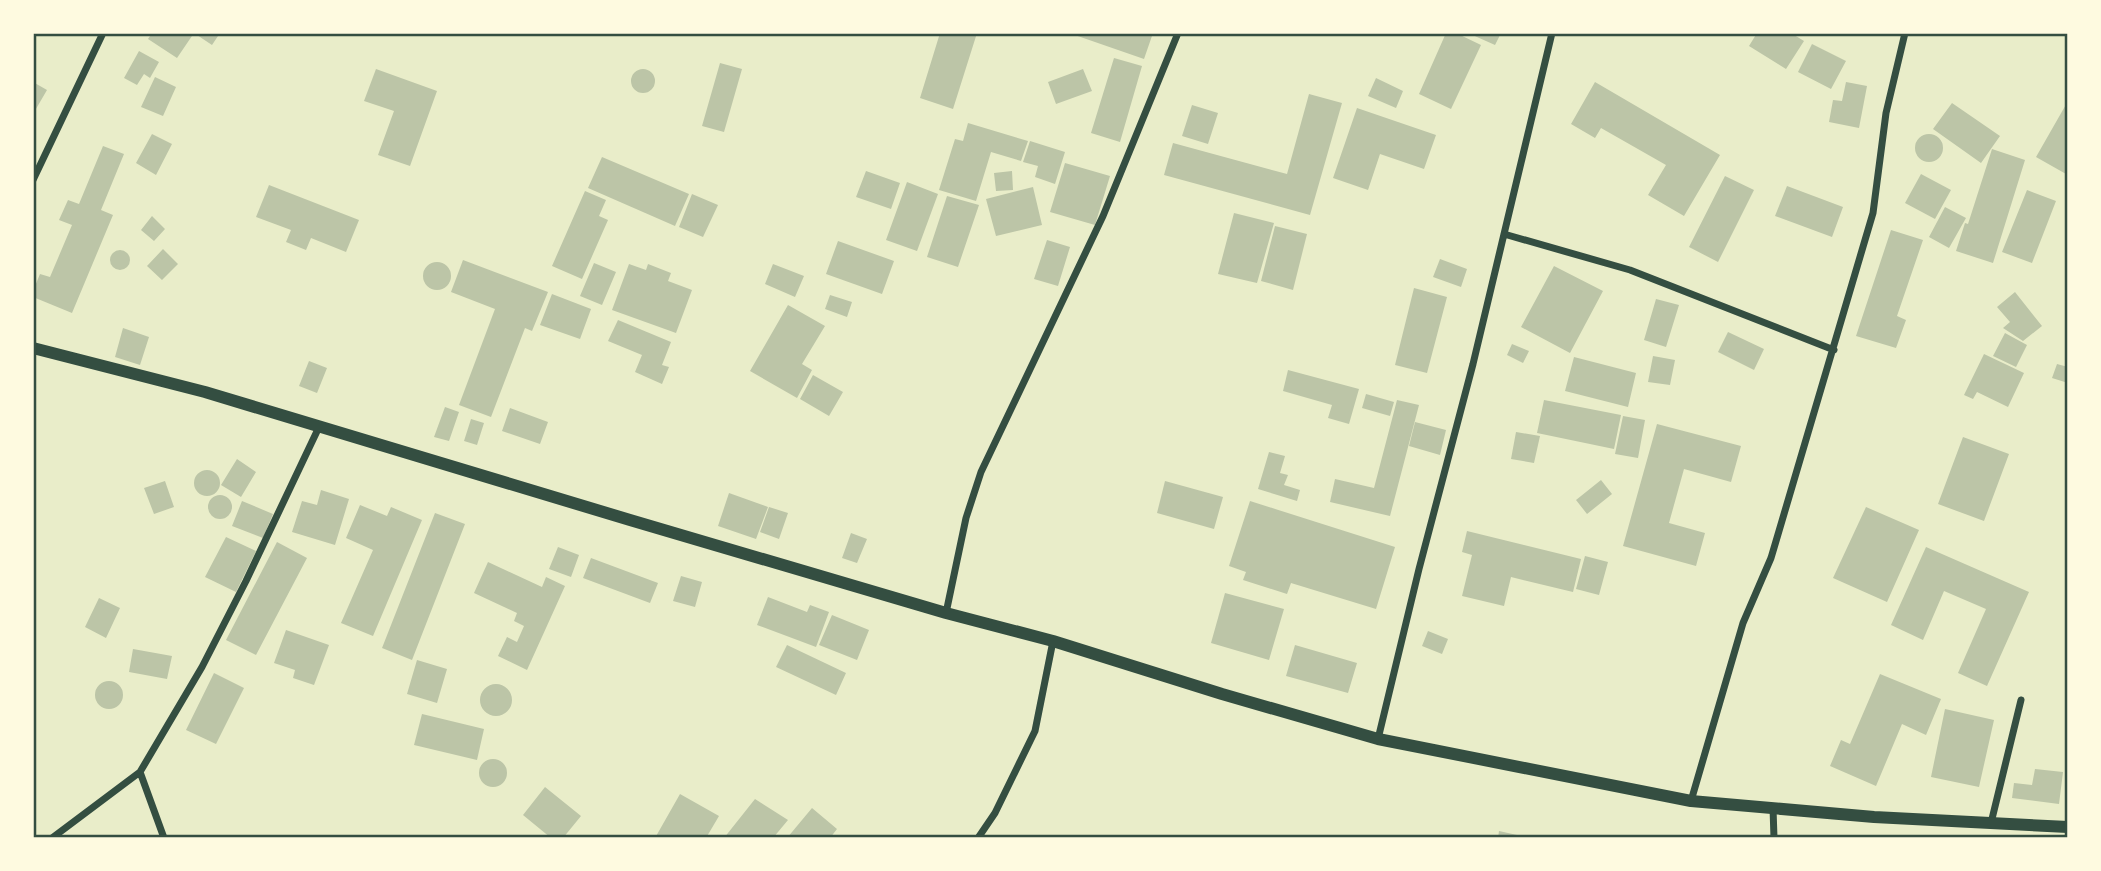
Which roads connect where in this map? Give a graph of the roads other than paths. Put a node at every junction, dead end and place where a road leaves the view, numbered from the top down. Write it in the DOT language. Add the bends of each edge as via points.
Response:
graph roads {
  1 [pos="103,33"];
  2 [pos="1178,33"];
  3 [pos="1552,33"];
  4 [pos="1905,33"];
  5 [pos="33,180"];
  6 [pos="1504,234"];
  7 [pos="33,348"];
  8 [pos="1834,350"];
  9 [pos="319,427"];
  10 [pos="946,613"];
  11 [pos="1053,641"];
  12 [pos="2021,700"];
  13 [pos="1378,739"];
  14 [pos="139,772"];
  15 [pos="1691,801"];
  16 [pos="1773,807"];
  17 [pos="1991,823"];
  18 [pos="2068,827"];
  19 [pos="52,838"];
  20 [pos="164,838"];
  21 [pos="978,838"];
  22 [pos="1774,838"];
  1 -- 5 [label="street"];
  2 -- 10 [label="street" via="1103,216 981,472"];
  3 -- 6 [label="street"];
  4 -- 8 [label="street" via="1886,113 1873,213"];
  6 -- 8 [label="street" via="1630,270"];
  6 -- 13 [label="street"];
  7 -- 9 [label="street"];
  8 -- 15 [label="street" via="1771,558 1743,623"];
  9 -- 10 [label="street"];
  9 -- 14 [label="street" via="202,667"];
  10 -- 11 [label="street"];
  11 -- 13 [label="street"];
  11 -- 21 [label="street" via="1035,731"];
  12 -- 17 [label="street"];
  13 -- 15 [label="street"];
  14 -- 19 [label="street"];
  14 -- 20 [label="street"];
  15 -- 16 [label="street"];
  16 -- 17 [label="street"];
  16 -- 22 [label="street"];
  17 -- 18 [label="street"];
}
